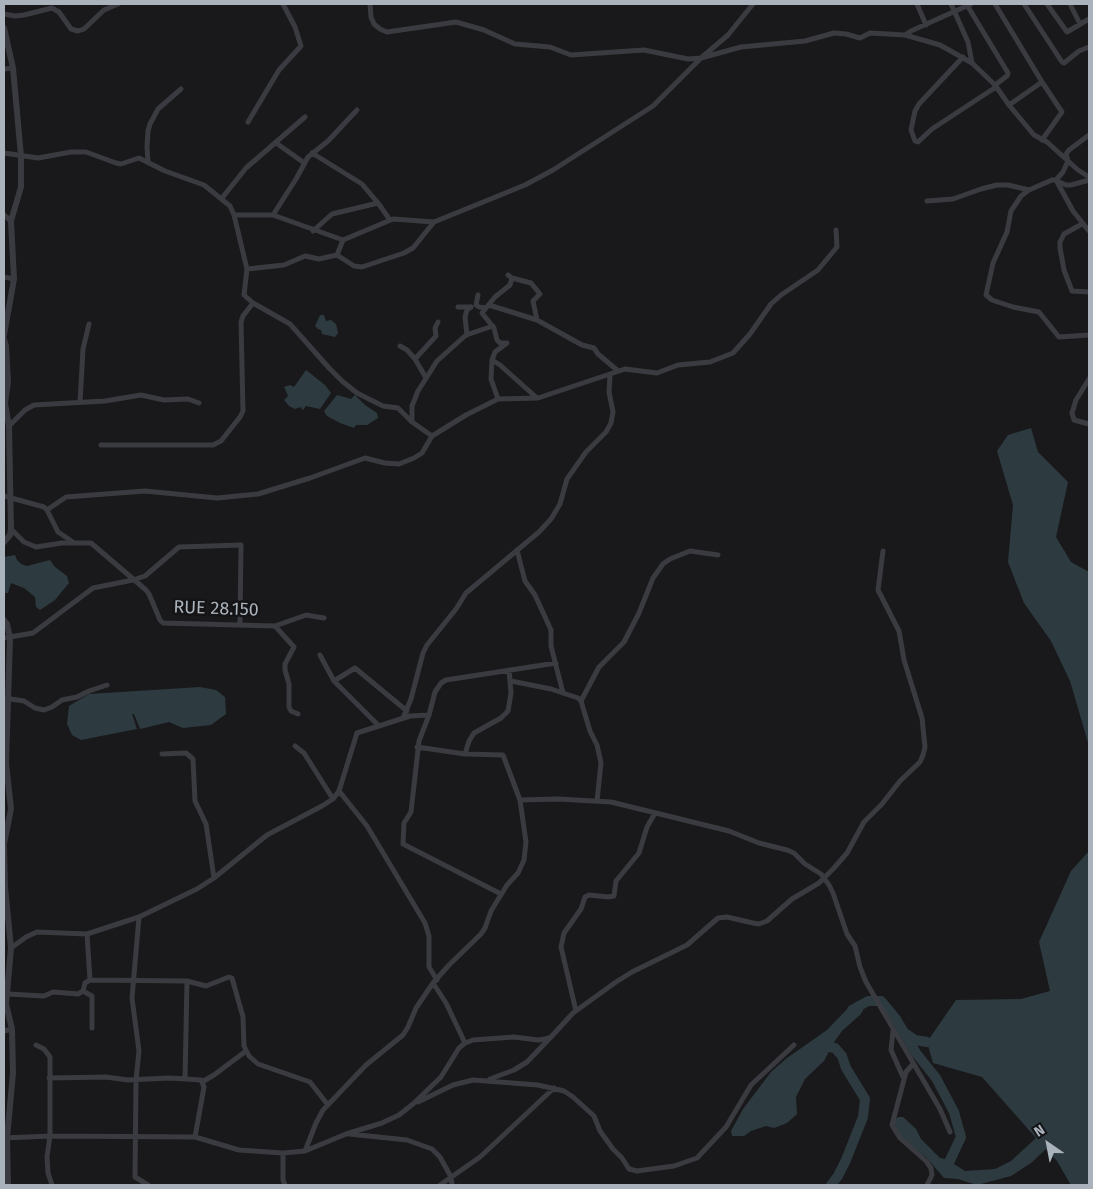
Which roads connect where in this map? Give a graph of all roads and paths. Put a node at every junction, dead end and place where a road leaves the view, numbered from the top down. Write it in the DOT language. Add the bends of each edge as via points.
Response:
graph roads {
  1 [pos="118,4"];
  2 [pos="283,4"];
  3 [pos="370,4"];
  4 [pos="753,4"];
  5 [pos="917,4"];
  6 [pos="951,4"];
  7 [pos="995,4"];
  8 [pos="1024,4"];
  9 [pos="1047,4"];
  10 [pos="1070,4"];
  11 [pos="969,5"];
  12 [pos="955,11"];
  13 [pos="4,14"];
  14 [pos="1089,19"];
  15 [pos="1080,24"];
  16 [pos="926,25"];
  17 [pos="4,28"];
  18 [pos="905,36"];
  19 [pos="1089,47"];
  20 [pos="963,57"];
  21 [pos="701,58"];
  22 [pos="972,63"];
  23 [pos="13,68"];
  24 [pos="4,69"];
  25 [pos="1042,82"];
  26 [pos="995,86"];
  27 [pos="181,89"];
  28 [pos="1009,105"];
  29 [pos="357,110"];
  30 [pos="305,117"];
  31 [pos="248,122"];
  32 [pos="1089,135"];
  33 [pos="1042,140"];
  34 [pos="276,143"];
  35 [pos="4,153"];
  36 [pos="312,153"];
  37 [pos="21,156"];
  38 [pos="148,161"];
  39 [pos="1068,161"];
  40 [pos="303,162"];
  41 [pos="1089,179"];
  42 [pos="1056,180"];
  43 [pos="1029,190"];
  44 [pos="222,198"];
  45 [pos="928,201"];
  46 [pos="378,203"];
  47 [pos="4,215"];
  48 [pos="234,215"];
  49 [pos="273,215"];
  50 [pos="390,220"];
  51 [pos="11,222"];
  52 [pos="434,222"];
  53 [pos="1082,224"];
  54 [pos="836,230"];
  55 [pos="313,231"];
  56 [pos="1089,232"];
  57 [pos="343,240"];
  58 [pos="337,255"];
  59 [pos="247,269"];
  60 [pos="4,277"];
  61 [pos="14,279"];
  62 [pos="1089,292"];
  63 [pos="478,295"];
  64 [pos="252,303"];
  65 [pos="474,306"];
  66 [pos="458,307"];
  67 [pos="487,307"];
  68 [pos="6,314"];
  69 [pos="537,320"];
  70 [pos="438,322"];
  71 [pos="90,324"];
  72 [pos="493,326"];
  73 [pos="467,335"];
  74 [pos="1089,335"];
  75 [pos="4,341"];
  76 [pos="400,346"];
  77 [pos="415,359"];
  78 [pos="492,360"];
  79 [pos="617,370"];
  80 [pos="610,375"];
  81 [pos="426,378"];
  82 [pos="1089,379"];
  83 [pos="538,398"];
  84 [pos="498,400"];
  85 [pos="80,402"];
  86 [pos="5,403"];
  87 [pos="199,403"];
  88 [pos="412,422"];
  89 [pos="1089,424"];
  90 [pos="9,426"];
  91 [pos="432,436"];
  92 [pos="101,445"];
  93 [pos="7,497"];
  94 [pos="47,510"];
  95 [pos="11,529"];
  96 [pos="4,542"];
  97 [pos="74,543"];
  98 [pos="517,550"];
  99 [pos="883,552"];
  100 [pos="718,555"];
  101 [pos="133,580"];
  102 [pos="324,618"];
  103 [pos="4,620"];
  104 [pos="240,625"];
  105 [pos="274,626"];
  106 [pos="7,638"];
  107 [pos="320,655"];
  108 [pos="556,663"];
  109 [pos="508,670"];
  110 [pos="334,681"];
  111 [pos="511,681"];
  112 [pos="107,685"];
  113 [pos="563,693"];
  114 [pos="6,699"];
  115 [pos="581,701"];
  116 [pos="407,711"];
  117 [pos="298,714"];
  118 [pos="429,715"];
  119 [pos="403,718"];
  120 [pos="379,726"];
  121 [pos="295,746"];
  122 [pos="417,747"];
  123 [pos="162,754"];
  124 [pos="465,754"];
  125 [pos="5,762"];
  126 [pos="339,792"];
  127 [pos="7,795"];
  128 [pos="333,799"];
  129 [pos="520,800"];
  130 [pos="597,801"];
  131 [pos="656,813"];
  132 [pos="4,845"];
  133 [pos="214,878"];
  134 [pos="824,878"];
  135 [pos="501,894"];
  136 [pos="139,918"];
  137 [pos="87,934"];
  138 [pos="11,948"];
  139 [pos="90,980"];
  140 [pos="134,980"];
  141 [pos="187,981"];
  142 [pos="435,982"];
  143 [pos="83,991"];
  144 [pos="8,994"];
  145 [pos="576,1011"];
  146 [pos="92,1028"];
  147 [pos="12,1029"];
  148 [pos="893,1030"];
  149 [pos="4,1031"];
  150 [pos="551,1036"];
  151 [pos="465,1043"];
  152 [pos="36,1045"];
  153 [pos="794,1045"];
  154 [pos="246,1051"];
  155 [pos="913,1064"];
  156 [pos="49,1078"];
  157 [pos="186,1079"];
  158 [pos="136,1080"];
  159 [pos="487,1080"];
  160 [pos="904,1080"];
  161 [pos="202,1082"];
  162 [pos="554,1088"];
  163 [pos="11,1099"];
  164 [pos="4,1103"];
  165 [pos="413,1104"];
  166 [pos="328,1105"];
  167 [pos="950,1132"];
  168 [pos="346,1134"];
  169 [pos="50,1136"];
  170 [pos="134,1136"];
  171 [pos="195,1137"];
  172 [pos="5,1138"];
  173 [pos="305,1152"];
  174 [pos="283,1153"];
  175 [pos="451,1177"];
  176 [pos="8,1185"];
  177 [pos="52,1185"];
  178 [pos="148,1185"];
  179 [pos="285,1185"];
  180 [pos="440,1185"];
  181 [pos="452,1185"];
  182 [pos="926,1185"];
  1 -- 13 [label="street" via="104,10 78,31 71,29 59,12 52,8 24,15"];
  2 -- 31 [label="street" via="301,46 279,70"];
  3 -- 21 [label="street" via="374,24 387,32 456,22 515,44 550,47 571,55 644,50 688,59"];
  4 -- 21 [label="street" via="728,35"];
  5 -- 16 [label="street"];
  6 -- 12 [label="street"];
  7 -- 25 [label="street"];
  8 -- 19 [label="street" via="1063,63"];
  9 -- 15 [label="street" via="1067,32"];
  10 -- 15 [label="street"];
  11 -- 12 [label="street"];
  11 -- 26 [label="street" via="1008,73"];
  12 -- 16 [label="street"];
  12 -- 22 [label="street" via="968,42"];
  14 -- 15 [label="street"];
  16 -- 18 [label="street"];
  17 -- 23 [label="street"];
  18 -- 20 [label="street" via="940,45"];
  18 -- 21 [label="street" via="870,34 860,38 834,33 805,41 741,47"];
  20 -- 22 [label="street"];
  20 -- 26 [label="street" via="915,111 911,130 915,141 918,142"];
  21 -- 52 [label="street" via="653,106 553,170 525,185"];
  22 -- 26 [label="street"];
  23 -- 24 [label="street"];
  23 -- 37 [label="street"];
  25 -- 28 [label="street"];
  25 -- 33 [label="street" via="1063,114"];
  26 -- 28 [label="street"];
  27 -- 38 [label="street" via="158,109 150,124 146,147"];
  28 -- 33 [label="street"];
  29 -- 36 [label="street"];
  30 -- 34 [label="street"];
  32 -- 39 [label="street" via="1069,150 1066,154"];
  33 -- 39 [label="street"];
  34 -- 40 [label="street"];
  34 -- 44 [label="street" via="246,168"];
  35 -- 37 [label="street"];
  36 -- 40 [label="street"];
  36 -- 46 [label="street" via="362,184"];
  37 -- 38 [label="street" via="38,158 86,152 121,164 139,158"];
  37 -- 51 [label="street" via="21,187"];
  38 -- 44 [label="street" via="204,186"];
  39 -- 41 [label="street"];
  39 -- 42 [label="street"];
  40 -- 49 [label="street"];
  41 -- 42 [label="street" via="1072,185"];
  42 -- 43 [label="street"];
  42 -- 53 [label="street"];
  43 -- 45 [label="street" via="997,185 953,199"];
  43 -- 74 [label="street" via="1011,210 986,295 1013,307 1039,312 1059,337"];
  44 -- 48 [label="street"];
  46 -- 50 [label="street"];
  46 -- 55 [label="street" via="332,214"];
  47 -- 51 [label="street"];
  48 -- 49 [label="street"];
  48 -- 59 [label="street"];
  49 -- 55 [label="street"];
  50 -- 52 [label="street"];
  50 -- 57 [label="street"];
  51 -- 61 [label="street"];
  52 -- 58 [label="street" via="413,248 404,253 362,267 354,266"];
  53 -- 56 [label="street"];
  53 -- 62 [label="street" via="1064,234 1060,248 1071,290"];
  54 -- 79 [label="street" via="837,247 832,254 814,274 771,304 733,353 710,362 678,365 658,373"];
  55 -- 57 [label="street"];
  57 -- 58 [label="street"];
  58 -- 59 [label="street" via="319,259 305,256 284,265"];
  59 -- 64 [label="street" via="244,295"];
  60 -- 61 [label="street"];
  61 -- 68 [label="street"];
  63 -- 65 [label="street"];
  64 -- 88 [label="street" via="290,324 349,387 383,406 398,408"];
  64 -- 92 [label="street" via="241,322 243,411 221,441 213,445"];
  65 -- 66 [label="street"];
  65 -- 67 [label="street"];
  65 -- 73 [label="street" via="467,310 465,317"];
  67 -- 69 [label="street"];
  67 -- 69 [label="street" via="510,285 510,276 531,283 540,294 533,301"];
  67 -- 72 [label="street" via="482,313"];
  68 -- 75 [label="street"];
  69 -- 79 [label="street" via="582,345 594,348"];
  70 -- 77 [label="street" via="436,336"];
  71 -- 85 [label="street" via="83,348"];
  72 -- 73 [label="street"];
  72 -- 78 [label="street" via="496,340 507,343 495,352"];
  73 -- 81 [label="street" via="437,361"];
  75 -- 86 [label="street" via="8,382"];
  76 -- 77 [label="street"];
  77 -- 81 [label="street"];
  78 -- 83 [label="street"];
  78 -- 84 [label="street" via="491,379"];
  79 -- 80 [label="street"];
  80 -- 83 [label="street"];
  80 -- 98 [label="street" via="611,423 567,479 560,504 551,519"];
  81 -- 88 [label="street" via="412,406"];
  82 -- 89 [label="street" via="1072,413 1074,420"];
  83 -- 84 [label="street"];
  84 -- 91 [label="street"];
  85 -- 87 [label="street" via="142,395"];
  85 -- 90 [label="street" via="34,405 24,410"];
  86 -- 90 [label="street"];
  88 -- 91 [label="street"];
  90 -- 93 [label="street"];
  91 -- 94 [label="street" via="422,453 399,464 365,458 258,494 217,498 145,491 66,496"];
  93 -- 94 [label="street" via="44,506"];
  93 -- 95 [label="street"];
  94 -- 97 [label="street, RUE 28.150" via="58,532"];
  95 -- 96 [label="street"];
  95 -- 97 [label="street, RUE 28.150" via="24,542 36,547"];
  97 -- 101 [label="street, RUE 28.150" via="91,543"];
  98 -- 108 [label="street" via="525,581 551,630"];
  98 -- 116 [label="street" via="466,593 427,645"];
  99 -- 134 [label="street" via="878,590 899,631 904,660 922,718 925,747 920,762 864,822 847,853"];
  100 -- 115 [label="street" via="690,551 663,564 653,578 624,642 599,667"];
  101 -- 104 [label="street, RUE 28.150" via="149,594 163,623"];
  101 -- 104 [label="street" via="145,576 179,547 241,545"];
  101 -- 106 [label="street" via="93,588 33,633"];
  102 -- 105 [label="street" via="306,615"];
  103 -- 106 [label="street"];
  104 -- 105 [label="street, RUE 28.150"];
  105 -- 117 [label="street" via="294,647 285,670 289,707"];
  106 -- 114 [label="street"];
  107 -- 110 [label="street"];
  108 -- 109 [label="street"];
  108 -- 113 [label="street"];
  109 -- 111 [label="street"];
  109 -- 118 [label="street" via="441,682"];
  110 -- 116 [label="street" via="355,668"];
  110 -- 120 [label="street"];
  111 -- 113 [label="street"];
  111 -- 124 [label="street" via="508,711 474,733"];
  112 -- 114 [label="street" via="62,700 44,710 24,701"];
  113 -- 115 [label="street"];
  114 -- 125 [label="street"];
  115 -- 130 [label="street" via="601,763"];
  116 -- 119 [label="street"];
  118 -- 119 [label="street"];
  118 -- 122 [label="street"];
  119 -- 120 [label="street"];
  120 -- 126 [label="street" via="355,735"];
  121 -- 128 [label="street" via="304,752"];
  122 -- 124 [label="street"];
  122 -- 135 [label="street" via="411,808 404,823 403,844"];
  123 -- 133 [label="street" via="186,753 193,759 195,801 206,824"];
  124 -- 129 [label="street" via="503,755"];
  125 -- 127 [label="street"];
  126 -- 128 [label="street"];
  126 -- 142 [label="street" via="366,826 425,923 429,936 429,967"];
  127 -- 132 [label="street" via="11,809"];
  128 -- 133 [label="street" via="266,834"];
  129 -- 130 [label="street"];
  129 -- 135 [label="street" via="526,842 524,860"];
  130 -- 131 [label="street"];
  131 -- 134 [label="street" via="729,831 787,850"];
  131 -- 145 [label="street" via="638,853 616,882 614,896 585,897 564,934 561,947"];
  132 -- 138 [label="street"];
  133 -- 136 [label="street"];
  134 -- 145 [label="street" via="792,899 767,921 759,924 718,918 687,946 632,972"];
  134 -- 148 [label="street" via="855,946 863,975"];
  135 -- 142 [label="street" via="481,934"];
  136 -- 137 [label="street"];
  136 -- 140 [label="street"];
  137 -- 138 [label="street" via="37,932"];
  137 -- 139 [label="street"];
  138 -- 144 [label="street"];
  139 -- 140 [label="street"];
  139 -- 143 [label="street" via="85,983"];
  140 -- 141 [label="street"];
  140 -- 158 [label="street" via="132,998 139,1051"];
  141 -- 154 [label="street" via="206,986 232,978 243,1017"];
  141 -- 157 [label="street"];
  142 -- 151 [label="street"];
  142 -- 166 [label="street" via="416,1008 403,1035 366,1065"];
  143 -- 144 [label="street" via="78,994 53,992 44,996"];
  143 -- 146 [label="street" via="92,996"];
  144 -- 147 [label="street" via="6,1004"];
  145 -- 150 [label="street"];
  147 -- 149 [label="street"];
  147 -- 163 [label="street" via="14,1079"];
  148 -- 155 [label="street"];
  148 -- 160 [label="street" via="892,1050"];
  150 -- 151 [label="street" via="538,1040 514,1037"];
  150 -- 159 [label="street" via="527,1062"];
  151 -- 165 [label="street" via="441,1078"];
  152 -- 156 [label="street" via="50,1057"];
  153 -- 162 [label="street" via="752,1085 716,1140 697,1158 674,1166 629,1170 600,1131 594,1116 569,1093"];
  154 -- 161 [label="street"];
  154 -- 166 [label="street" via="258,1064 310,1082"];
  155 -- 160 [label="street"];
  155 -- 167 [label="street"];
  156 -- 158 [label="street"];
  156 -- 169 [label="street"];
  157 -- 158 [label="street"];
  157 -- 161 [label="street"];
  158 -- 170 [label="street"];
  159 -- 162 [label="street"];
  159 -- 165 [label="street" via="462,1081"];
  160 -- 182 [label="street" via="892,1125 900,1138 931,1168 932,1175"];
  161 -- 171 [label="street" via="204,1087"];
  162 -- 175 [label="street" via="493,1146"];
  163 -- 164 [label="street"];
  163 -- 172 [label="street"];
  165 -- 168 [label="street" via="382,1123"];
  166 -- 173 [label="street" via="316,1123"];
  168 -- 173 [label="street"];
  168 -- 175 [label="street" via="422,1144 440,1157"];
  169 -- 170 [label="street"];
  169 -- 172 [label="street"];
  169 -- 177 [label="street" via="47,1157"];
  170 -- 171 [label="street"];
  170 -- 178 [label="street" via="135,1177"];
  171 -- 174 [label="street" via="239,1150"];
  172 -- 176 [label="street"];
  173 -- 174 [label="street"];
  174 -- 179 [label="street"];
  175 -- 180 [label="street"];
  175 -- 181 [label="street"];
}
